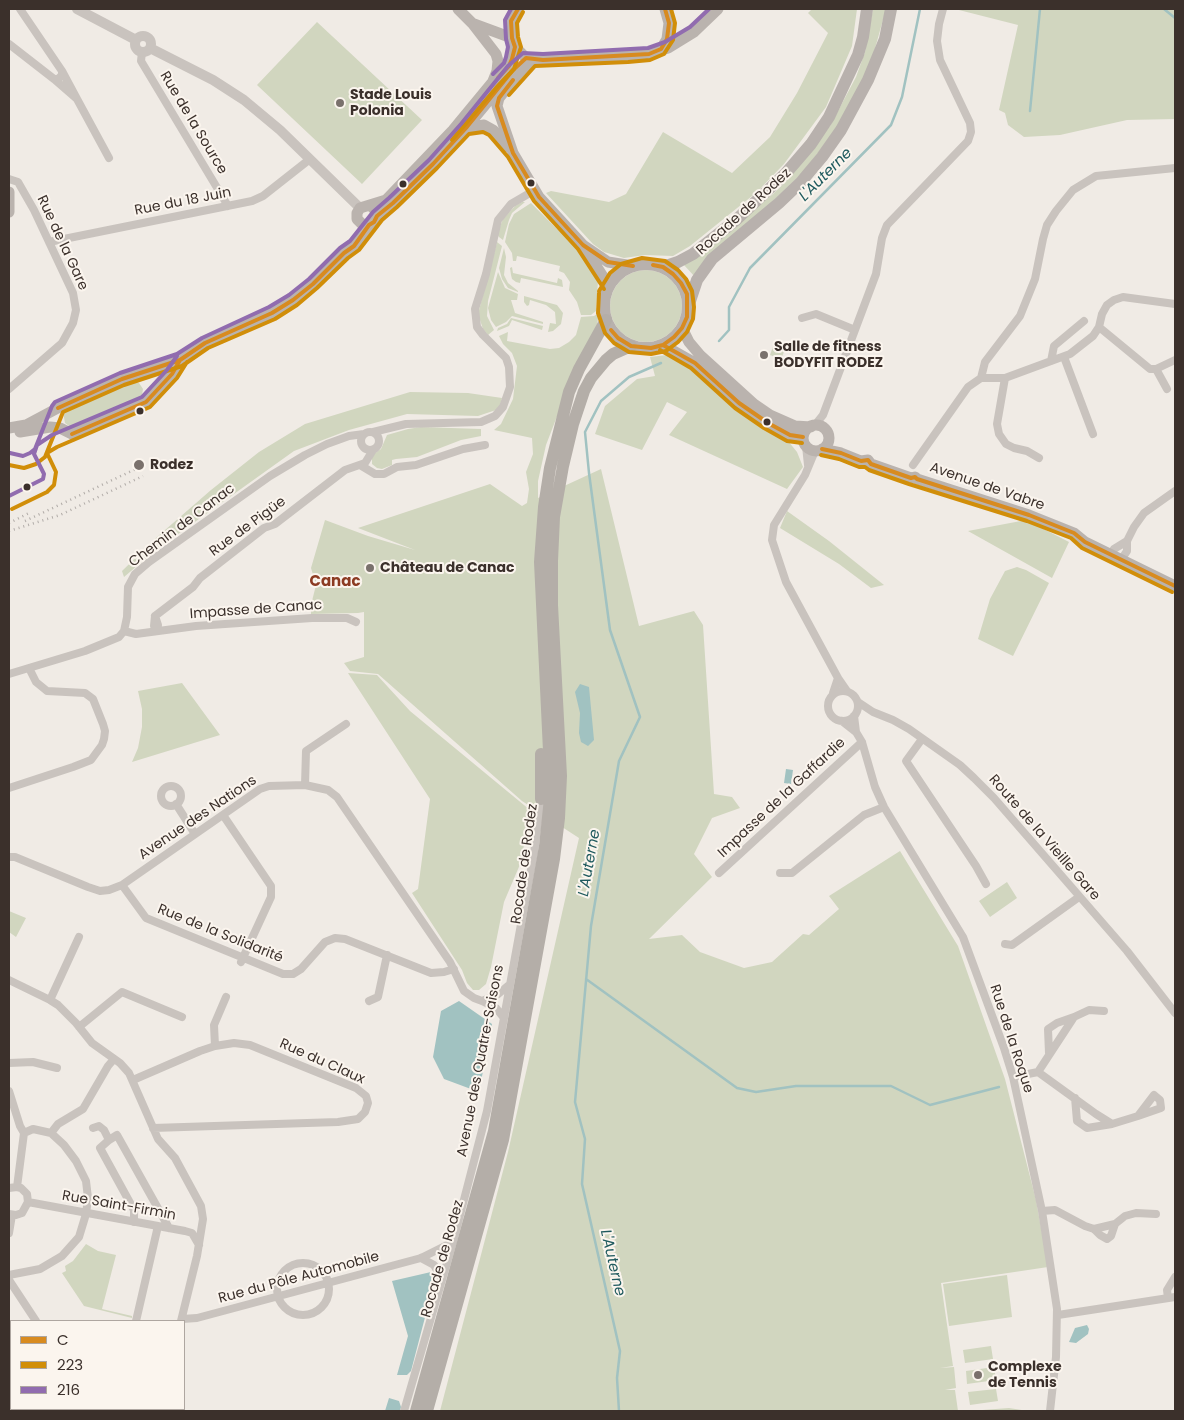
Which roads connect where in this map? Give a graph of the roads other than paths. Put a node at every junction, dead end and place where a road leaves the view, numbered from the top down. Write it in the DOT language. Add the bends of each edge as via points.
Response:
graph roads {
  1 [pos="20,9"];
  2 [pos="77,9"];
  3 [pos="458,9"];
  4 [pos="518,9"];
  5 [pos="665,9"];
  6 [pos="718,9"];
  7 [pos="867,9"];
  8 [pos="892,9"];
  9 [pos="943,9"];
  10 [pos="94,12"];
  11 [pos="511,22"];
  12 [pos="472,23"];
  13 [pos="488,29"];
  14 [pos="514,43"];
  15 [pos="9,44"];
  16 [pos="661,49"];
  17 [pos="146,50"];
  18 [pos="529,59"];
  19 [pos="62,71"];
  20 [pos="54,79"];
  21 [pos="491,84"];
  22 [pos="77,99"];
  23 [pos="466,128"];
  24 [pos="513,153"];
  25 [pos="109,158"];
  26 [pos="310,158"];
  27 [pos="1175,168"];
  28 [pos="9,179"];
  29 [pos="535,190"];
  30 [pos="9,192"];
  31 [pos="228,206"];
  32 [pos="365,207"];
  33 [pos="9,212"];
  34 [pos="377,216"];
  35 [pos="364,223"];
  36 [pos="49,242"];
  37 [pos="584,245"];
  38 [pos="633,266"];
  39 [pos="663,267"];
  40 [pos="609,286"];
  41 [pos="1175,304"];
  42 [pos="688,306"];
  43 [pos="802,318"];
  44 [pos="606,320"];
  45 [pos="1084,321"];
  46 [pos="1099,327"];
  47 [pos="682,328"];
  48 [pos="855,330"];
  49 [pos="663,345"];
  50 [pos="631,346"];
  51 [pos="1064,356"];
  52 [pos="180,360"];
  53 [pos="1051,360"];
  54 [pos="1175,360"];
  55 [pos="1156,369"];
  56 [pos="980,378"];
  57 [pos="1005,378"];
  58 [pos="9,389"];
  59 [pos="1167,389"];
  60 [pos="817,424"];
  61 [pos="10,429"];
  62 [pos="388,429"];
  63 [pos="373,432"];
  64 [pos="1093,434"];
  65 [pos="362,437"];
  66 [pos="379,438"];
  67 [pos="485,444"];
  68 [pos="815,445"];
  69 [pos="370,450"];
  70 [pos="1039,458"];
  71 [pos="360,465"];
  72 [pos="909,477"];
  73 [pos="1175,490"];
  74 [pos="1127,541"];
  75 [pos="1116,557"];
  76 [pos="1175,586"];
  77 [pos="542,617"];
  78 [pos="356,622"];
  79 [pos="124,630"];
  80 [pos="157,631"];
  81 [pos="29,668"];
  82 [pos="9,674"];
  83 [pos="838,678"];
  84 [pos="847,691"];
  85 [pos="833,693"];
  86 [pos="858,702"];
  87 [pos="869,710"];
  88 [pos="856,714"];
  89 [pos="842,721"];
  90 [pos="346,724"];
  91 [pos="856,732"];
  92 [pos="922,739"];
  93 [pos="862,742"];
  94 [pos="305,785"];
  95 [pos="9,788"];
  96 [pos="541,799"];
  97 [pos="176,804"];
  98 [pos="884,808"];
  99 [pos="223,815"];
  100 [pos="195,834"];
  101 [pos="9,857"];
  102 [pos="720,873"];
  103 [pos="780,873"];
  104 [pos="122,884"];
  105 [pos="986,884"];
  106 [pos="1079,897"];
  107 [pos="80,937"];
  108 [pos="1005,944"];
  109 [pos="387,955"];
  110 [pos="242,960"];
  111 [pos="454,969"];
  112 [pos="9,980"];
  113 [pos="510,986"];
  114 [pos="226,998"];
  115 [pos="50,1000"];
  116 [pos="369,1001"];
  117 [pos="482,1001"];
  118 [pos="1104,1011"];
  119 [pos="1175,1013"];
  120 [pos="182,1016"];
  121 [pos="1074,1017"];
  122 [pos="504,1018"];
  123 [pos="79,1027"];
  124 [pos="215,1046"];
  125 [pos="1050,1053"];
  126 [pos="114,1059"];
  127 [pos="9,1063"];
  128 [pos="58,1068"];
  129 [pos="1038,1072"];
  130 [pos="1013,1077"];
  131 [pos="133,1080"];
  132 [pos="1146,1089"];
  133 [pos="9,1091"];
  134 [pos="1154,1095"];
  135 [pos="1075,1098"];
  136 [pos="1138,1116"];
  137 [pos="1112,1124"];
  138 [pos="93,1128"];
  139 [pos="153,1128"];
  140 [pos="24,1133"];
  141 [pos="51,1133"];
  142 [pos="109,1140"];
  143 [pos="13,1187"];
  144 [pos="28,1202"];
  145 [pos="1042,1210"];
  146 [pos="10,1214"];
  147 [pos="86,1214"];
  148 [pos="1156,1214"];
  149 [pos="203,1218"];
  150 [pos="134,1222"];
  151 [pos="1115,1224"];
  152 [pos="158,1226"];
  153 [pos="169,1228"];
  154 [pos="1094,1229"];
  155 [pos="9,1233"];
  156 [pos="192,1234"];
  157 [pos="452,1242"];
  158 [pos="198,1245"];
  159 [pos="421,1258"];
  160 [pos="9,1275"];
  161 [pos="1175,1277"];
  162 [pos="442,1278"];
  163 [pos="9,1280"];
  164 [pos="328,1283"];
  165 [pos="278,1296"];
  166 [pos="1172,1298"];
  167 [pos="1058,1315"];
  168 [pos="35,1320"];
  169 [pos="136,1320"];
  170 [pos="182,1320"];
  171 [pos="404,1411"];
  172 [pos="416,1411"];
  173 [pos="427,1411"];
  174 [pos="1050,1411"];
  1 -- 19 [label="street"];
  2 -- 10 [label="street"];
  3 -- 12 [label="main road"];
  4 -- 11 [label="main road"];
  5 -- 16 [label="main road" via="669,23 667,40"];
  6 -- 16 [label="main road" via="694,32"];
  7 -- 39 [label="main road, Rocade de Rodez" via="858,56 830,117 811,144 786,173 736,220 693,254"];
  8 -- 42 [label="main road, Rocade de Rodez" via="885,39 868,80 841,130 822,157 779,204 712,259 697,280"];
  9 -- 48 [label="street" via="937,41 940,60 965,110 971,132 968,141 887,225 876,274"];
  10 -- 17 [label="street" via="136,40 147,38 150,42"];
  11 -- 13 [label="main road"];
  11 -- 14 [label="main road"];
  12 -- 13 [label="main road"];
  12 -- 21 [label="main road" via="491,46 498,61"];
  13 -- 14 [label="main road"];
  14 -- 18 [label="main road"];
  14 -- 21 [label="main road" via="512,59"];
  15 -- 20 [label="street"];
  16 -- 18 [label="main road" via="627,56"];
  17 -- 26 [label="street" via="213,80 244,100"];
  17 -- 31 [label="street, Rue de la Source" via="141,61"];
  18 -- 23 [label="main road" via="514,70"];
  18 -- 24 [label="main road" via="499,98 498,106"];
  19 -- 20 [label="street" via="62,75"];
  19 -- 22 [label="street"];
  20 -- 22 [label="street"];
  21 -- 32 [label="main road" via="454,130 386,200"];
  22 -- 25 [label="street"];
  23 -- 24 [label="main road" via="484,125 493,130"];
  23 -- 34 [label="main road"];
  24 -- 29 [label="main road"];
  26 -- 31 [label="street, Rue du 18 Juin" via="262,196"];
  26 -- 32 [label="street"];
  27 -- 56 [label="street" via="1096,176 1073,190 1047,225 1035,279 1020,316 985,362"];
  28 -- 36 [label="street, Rue de la Gare" via="18,182"];
  29 -- 37 [label="main road"];
  29 -- 62 [label="street" via="511,204 498,220 475,309 477,327 506,358 509,367 510,387 503,407 495,416 481,422 427,422"];
  30 -- 33 [label="main road"];
  31 -- 36 [label="street, Rue du 18 Juin"];
  32 -- 34 [label="main road" via="375,210"];
  32 -- 35 [label="main road" via="357,216"];
  34 -- 35 [label="main road" via="374,222"];
  35 -- 52 [label="main road" via="354,246 293,300 206,343"];
  36 -- 58 [label="street, Rue de la Gare" via="74,293 76,316 62,343"];
  37 -- 38 [label="main road" via="608,262"];
  37 -- 40 [label="main road"];
  38 -- 39 [label="main road"];
  38 -- 40 [label="main road" via="624,270"];
  39 -- 42 [label="main road" via="681,283"];
  40 -- 44 [label="main road" via="604,303"];
  41 -- 46 [label="street" via="1122,297 1107,305"];
  42 -- 47 [label="main road"];
  43 -- 48 [label="street" via="816,314"];
  44 -- 50 [label="main road" via="618,338"];
  44 -- 77 [label="highway, Rocade de Rodez" via="579,369 562,412 544,507 540,562"];
  45 -- 53 [label="street" via="1054,346"];
  46 -- 51 [label="street" via="1093,336"];
  46 -- 55 [label="street" via="1150,369"];
  47 -- 49 [label="main road"];
  47 -- 60 [label="main road" via="700,355 754,404 794,426"];
  48 -- 60 [label="street"];
  49 -- 50 [label="main road" via="651,348"];
  49 -- 68 [label="main road, Avenue de Vabre" via="695,363 739,403 768,423"];
  50 -- 173 [label="highway, Rocade de Rodez" via="606,360 591,378 584,391 563,466 554,517 552,561 561,776 554,859 503,1140"];
  51 -- 53 [label="street"];
  51 -- 64 [label="street"];
  52 -- 61 [label="main road" via="122,379 26,425"];
  52 -- 61 [label="main road" via="172,374 146,402 72,434 50,427"];
  53 -- 57 [label="street"];
  54 -- 55 [label="street"];
  55 -- 59 [label="street"];
  56 -- 57 [label="street"];
  56 -- 72 [label="street" via="968,387 913,465"];
  57 -- 70 [label="street" via="997,424 999,434 1006,444"];
  60 -- 68 [label="main road" via="827,432"];
  60 -- 68 [label="main road" via="805,431"];
  62 -- 63 [label="street"];
  62 -- 66 [label="street"];
  63 -- 65 [label="street"];
  63 -- 66 [label="street"];
  65 -- 69 [label="street" via="362,446"];
  65 -- 79 [label="street, Chemin de Canac" via="349,436 328,444 270,476 136,574 128,587"];
  66 -- 69 [label="street" via="378,447"];
  67 -- 71 [label="street" via="416,465 397,467 384,474 375,474"];
  68 -- 72 [label="main road, Avenue de Vabre"];
  68 -- 83 [label="street" via="805,475 774,525 772,540 786,582"];
  69 -- 71 [label="street"];
  71 -- 80 [label="street, Rue de Pigüe" via="345,470 200,578 155,616"];
  72 -- 75 [label="main road, Avenue de Vabre" via="1008,507"];
  73 -- 74 [label="street" via="1144,513"];
  74 -- 75 [label="street" via="1127,551"];
  74 -- 75 [label="street" via="1114,549"];
  75 -- 76 [label="main road, Avenue de Vabre"];
  77 -- 96 [label="highway" via="538,637"];
  77 -- 172 [label="highway, Rocade de Rodez" via="550,772 545,846 494,1130"];
  78 -- 80 [label="street, Impasse de Canac" via="347,618 306,619"];
  79 -- 80 [label="street" via="136,634"];
  79 -- 81 [label="street" via="110,642"];
  81 -- 82 [label="street"];
  81 -- 95 [label="street" via="36,682 47,690 84,694 93,699 105,731 102,746 91,760"];
  83 -- 84 [label="street"];
  83 -- 85 [label="street"];
  84 -- 85 [label="street"];
  84 -- 86 [label="street"];
  85 -- 89 [label="street" via="828,700 828,708 833,717"];
  86 -- 87 [label="street, Route de la Vieille Gare"];
  86 -- 88 [label="street"];
  87 -- 88 [label="street"];
  87 -- 92 [label="street, Route de la Vieille Gare" via="893,720"];
  88 -- 89 [label="street"];
  88 -- 91 [label="street, Rue de la Roque"];
  89 -- 91 [label="street, Rue de la Roque"];
  90 -- 94 [label="street" via="306,751"];
  91 -- 93 [label="street, Rue de la Roque"];
  92 -- 105 [label="street" via="906,762"];
  92 -- 106 [label="street, Route de la Vieille Gare" via="960,765 994,798"];
  93 -- 98 [label="street, Rue de la Roque"];
  93 -- 102 [label="street, Impasse de la Gaffardie"];
  94 -- 99 [label="street, Avenue des Nations" via="269,786"];
  94 -- 111 [label="street, Avenue des Nations" via="328,790 337,797"];
  96 -- 113 [label="street, Avenue des Quatre-Saisons"];
  97 -- 100 [label="street"];
  98 -- 103 [label="street" via="864,815 792,874"];
  98 -- 130 [label="street, Rue de la Roque" via="963,937"];
  99 -- 100 [label="street, Avenue des Nations"];
  99 -- 110 [label="street" via="271,886 271,898"];
  100 -- 104 [label="street, Avenue des Nations"];
  101 -- 104 [label="street, Avenue des Nations" via="100,891"];
  104 -- 110 [label="street, Rue de la Solidarité" via="146,918"];
  106 -- 108 [label="street" via="1012,945"];
  106 -- 119 [label="street, Route de la Vieille Gare" via="1127,951"];
  107 -- 115 [label="street"];
  109 -- 110 [label="street, Rue de la Solidarité" via="335,938 325,942 293,974 283,974"];
  109 -- 111 [label="street, Rue de la Solidarité" via="431,973"];
  109 -- 116 [label="street" via="378,997"];
  111 -- 117 [label="street, Avenue des Nations" via="464,991"];
  112 -- 115 [label="street"];
  113 -- 117 [label="street"];
  113 -- 122 [label="street, Avenue des Quatre-Saisons"];
  114 -- 124 [label="street" via="214,1026"];
  115 -- 123 [label="street"];
  117 -- 122 [label="street, Avenue des Nations" via="496,1008"];
  118 -- 121 [label="street" via="1089,1010"];
  120 -- 123 [label="street" via="122,992"];
  121 -- 125 [label="street"];
  121 -- 125 [label="street" via="1048,1029"];
  122 -- 157 [label="street, Avenue des Quatre-Saisons" via="487,1111"];
  123 -- 126 [label="street" via="92,1043"];
  124 -- 131 [label="street, Rue du Claux"];
  124 -- 139 [label="street, Rue du Claux" via="250,1045 356,1088 366,1096 365,1112 358,1119 338,1122"];
  125 -- 129 [label="street"];
  126 -- 131 [label="street"];
  126 -- 141 [label="street" via="82,1109 58,1124"];
  127 -- 128 [label="street" via="33,1062"];
  129 -- 130 [label="street"];
  129 -- 135 [label="street"];
  130 -- 145 [label="street, Rue de la Roque"];
  131 -- 139 [label="street"];
  132 -- 134 [label="street"];
  133 -- 140 [label="street"];
  134 -- 136 [label="street"];
  134 -- 136 [label="street" via="1160,1100 1161,1108"];
  135 -- 137 [label="street"];
  135 -- 137 [label="street" via="1077,1121 1086,1128"];
  136 -- 137 [label="street"];
  138 -- 142 [label="street" via="99,1126"];
  139 -- 149 [label="street" via="158,1139 176,1158 202,1206"];
  140 -- 141 [label="street" via="32,1129"];
  140 -- 143 [label="street"];
  141 -- 147 [label="street" via="76,1161 86,1182"];
  142 -- 150 [label="street" via="100,1148 134,1210"];
  142 -- 153 [label="street" via="117,1135"];
  143 -- 144 [label="street" via="27,1194"];
  144 -- 146 [label="street" via="22,1212"];
  144 -- 147 [label="street, Rue Saint-Firmin"];
  145 -- 154 [label="street" via="1055,1210"];
  145 -- 167 [label="street, Rue de la Roque"];
  146 -- 155 [label="street"];
  147 -- 150 [label="street, Rue Saint-Firmin"];
  147 -- 160 [label="street" via="79,1237 62,1256 40,1269"];
  148 -- 151 [label="street" via="1136,1213"];
  149 -- 156 [label="street"];
  149 -- 158 [label="street"];
  150 -- 152 [label="street, Rue Saint-Firmin"];
  151 -- 154 [label="street"];
  151 -- 154 [label="street" via="1107,1239"];
  152 -- 153 [label="street, Rue Saint-Firmin"];
  152 -- 169 [label="street"];
  153 -- 156 [label="street, Rue Saint-Firmin"];
  156 -- 158 [label="street, Rue Saint-Firmin"];
  157 -- 159 [label="street, Rue du Pôle Automobile"];
  157 -- 162 [label="street, Avenue des Quatre-Saisons"];
  158 -- 170 [label="street"];
  159 -- 162 [label="street" via="434,1265"];
  159 -- 164 [label="street, Rue du Pôle Automobile"];
  161 -- 166 [label="street" via="1167,1290"];
  162 -- 171 [label="street, Avenue des Quatre-Saisons"];
  163 -- 168 [label="street"];
  164 -- 165 [label="street, Rue du Pôle Automobile"];
  164 -- 165 [label="street" via="314,1266 292,1266 280,1279"];
  164 -- 165 [label="street" via="327,1298 318,1311 310,1314 294,1314 287,1310"];
  165 -- 170 [label="street, Rue du Pôle Automobile"];
  166 -- 167 [label="street"];
  167 -- 174 [label="street, Rue de la Roque"];
}
